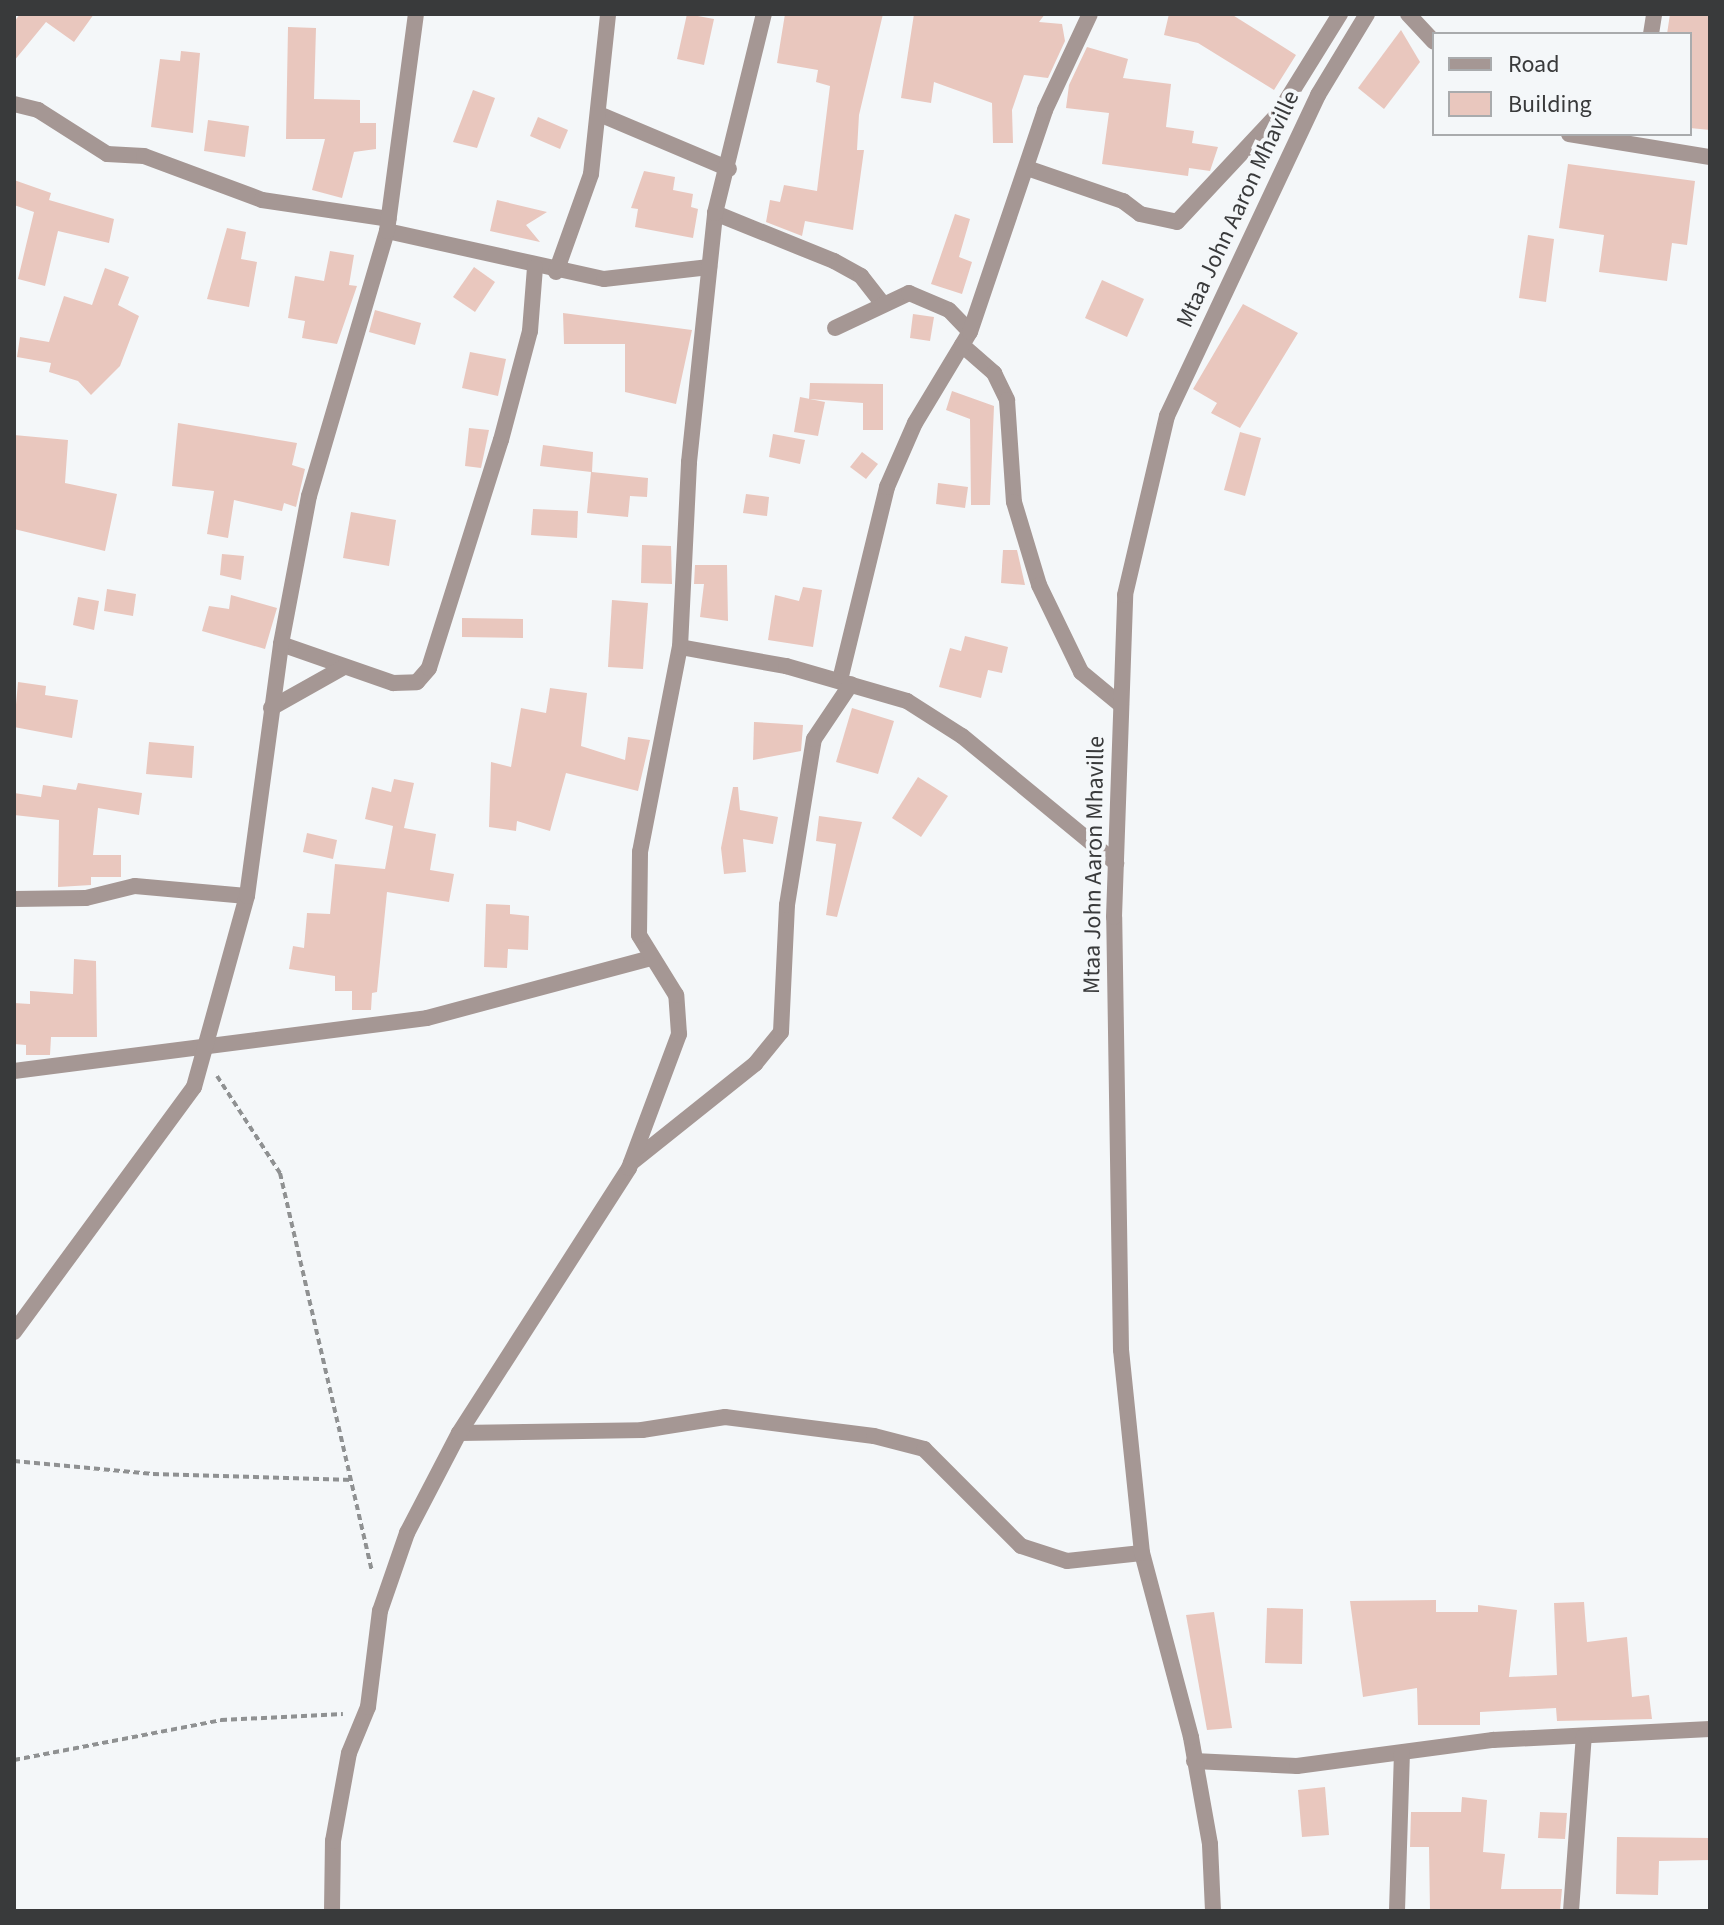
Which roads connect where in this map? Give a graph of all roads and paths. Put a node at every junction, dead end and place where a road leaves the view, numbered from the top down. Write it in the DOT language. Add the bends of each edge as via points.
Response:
graph roads {
  1 [pos="416,14"];
  2 [pos="608,14"];
  3 [pos="764,14"];
  4 [pos="1090,14"];
  5 [pos="1340,14"];
  6 [pos="1367,14"];
  7 [pos="1408,14"];
  8 [pos="1432,40"];
  9 [pos="14,104"];
  10 [pos="599,114"];
  11 [pos="1595,136"];
  12 [pos="1634,139"];
  13 [pos="1710,157"];
  14 [pos="1027,168"];
  15 [pos="729,169"];
  16 [pos="715,213"];
  17 [pos="388,225"];
  18 [pos="535,267"];
  19 [pos="709,267"];
  20 [pos="556,272"];
  21 [pos="881,302"];
  22 [pos="835,328"];
  23 [pos="966,338"];
  24 [pos="281,644"];
  25 [pos="680,647"];
  26 [pos="344,667"];
  27 [pos="846,682"];
  28 [pos="1121,705"];
  29 [pos="271,708"];
  30 [pos="1116,863"];
  31 [pos="247,896"];
  32 [pos="14,899"];
  33 [pos="651,958"];
  34 [pos="202,1048"];
  35 [pos="14,1071"];
  36 [pos="631,1163"];
  37 [pos="14,1332"];
  38 [pos="459,1433"];
  39 [pos="14,1461"];
  40 [pos="353,1480"];
  41 [pos="1142,1553"];
  42 [pos="380,1611"];
  43 [pos="365,1715"];
  44 [pos="1710,1729"];
  45 [pos="1584,1736"];
  46 [pos="1402,1753"];
  47 [pos="14,1760"];
  48 [pos="1194,1761"];
  49 [pos="332,1911"];
  50 [pos="1213,1911"];
  51 [pos="1397,1911"];
  52 [pos="1571,1911"];
  1 -- 17 [label="street"];
  2 -- 10 [label="street"];
  3 -- 15 [label="street"];
  4 -- 14 [label="street" via="1045,110"];
  5 -- 14 [label="street" via="1278,114 1177,222 1140,214 1123,201"];
  6 -- 28 [label="street, Mtaa John Aaron Mhaville" via="1318,95 1167,416 1125,595"];
  7 -- 8 [label="street"];
  9 -- 17 [label="street" via="38,110 107,154 144,156 262,200"];
  10 -- 15 [label="street"];
  10 -- 20 [label="street" via="591,174"];
  11 -- 12 [label="street"];
  12 -- 13 [label="street"];
  14 -- 23 [label="street"];
  15 -- 16 [label="street"];
  16 -- 19 [label="street"];
  16 -- 21 [label="street" via="834,261 861,276"];
  17 -- 18 [label="street"];
  17 -- 24 [label="street" via="309,496"];
  18 -- 20 [label="street"];
  18 -- 26 [label="street" via="530,331 429,668 408,686"];
  19 -- 20 [label="street" via="604,279"];
  19 -- 25 [label="street" via="689,462"];
  21 -- 22 [label="street" via="873,313"];
  21 -- 23 [label="street" via="909,293 949,310"];
  23 -- 27 [label="street" via="887,487"];
  23 -- 28 [label="street" via="994,373 1007,400 1014,502 1039,585 1081,672"];
  24 -- 26 [label="street"];
  24 -- 29 [label="street"];
  25 -- 27 [label="street"];
  25 -- 33 [label="street" via="640,852 637,915"];
  26 -- 29 [label="street"];
  27 -- 30 [label="street" via="907,701 962,736"];
  27 -- 36 [label="street" via="814,739 787,905 781,1032 755,1064"];
  28 -- 30 [label="street, Mtaa John Aaron Mhaville"];
  29 -- 31 [label="street"];
  30 -- 41 [label="street, Mtaa John Aaron Mhaville" via="1121,1350"];
  31 -- 32 [label="street" via="135,886 86,898"];
  31 -- 34 [label="street"];
  33 -- 34 [label="street" via="427,1018"];
  33 -- 36 [label="street" via="676,995 679,1034"];
  34 -- 35 [label="street"];
  34 -- 37 [label="street" via="194,1087"];
  34 -- 40 [label="path" via="280,1173"];
  36 -- 38 [label="street"];
  38 -- 41 [label="street" via="642,1430 725,1417 874,1436 924,1449 1021,1546 1067,1561"];
  38 -- 42 [label="street" via="407,1533"];
  39 -- 40 [label="path" via="153,1474"];
  40 -- 42 [label="path"];
  41 -- 48 [label="street, Mtaa John Aaron Mhaville"];
  42 -- 43 [label="street"];
  43 -- 47 [label="path" via="221,1720"];
  43 -- 49 [label="street" via="349,1753 333,1841"];
  44 -- 45 [label="street"];
  45 -- 46 [label="street"];
  45 -- 52 [label="street"];
  46 -- 48 [label="street" via="1297,1766"];
  46 -- 51 [label="street"];
  48 -- 50 [label="street, Mtaa John Aaron Mhaville" via="1210,1844"];
}
